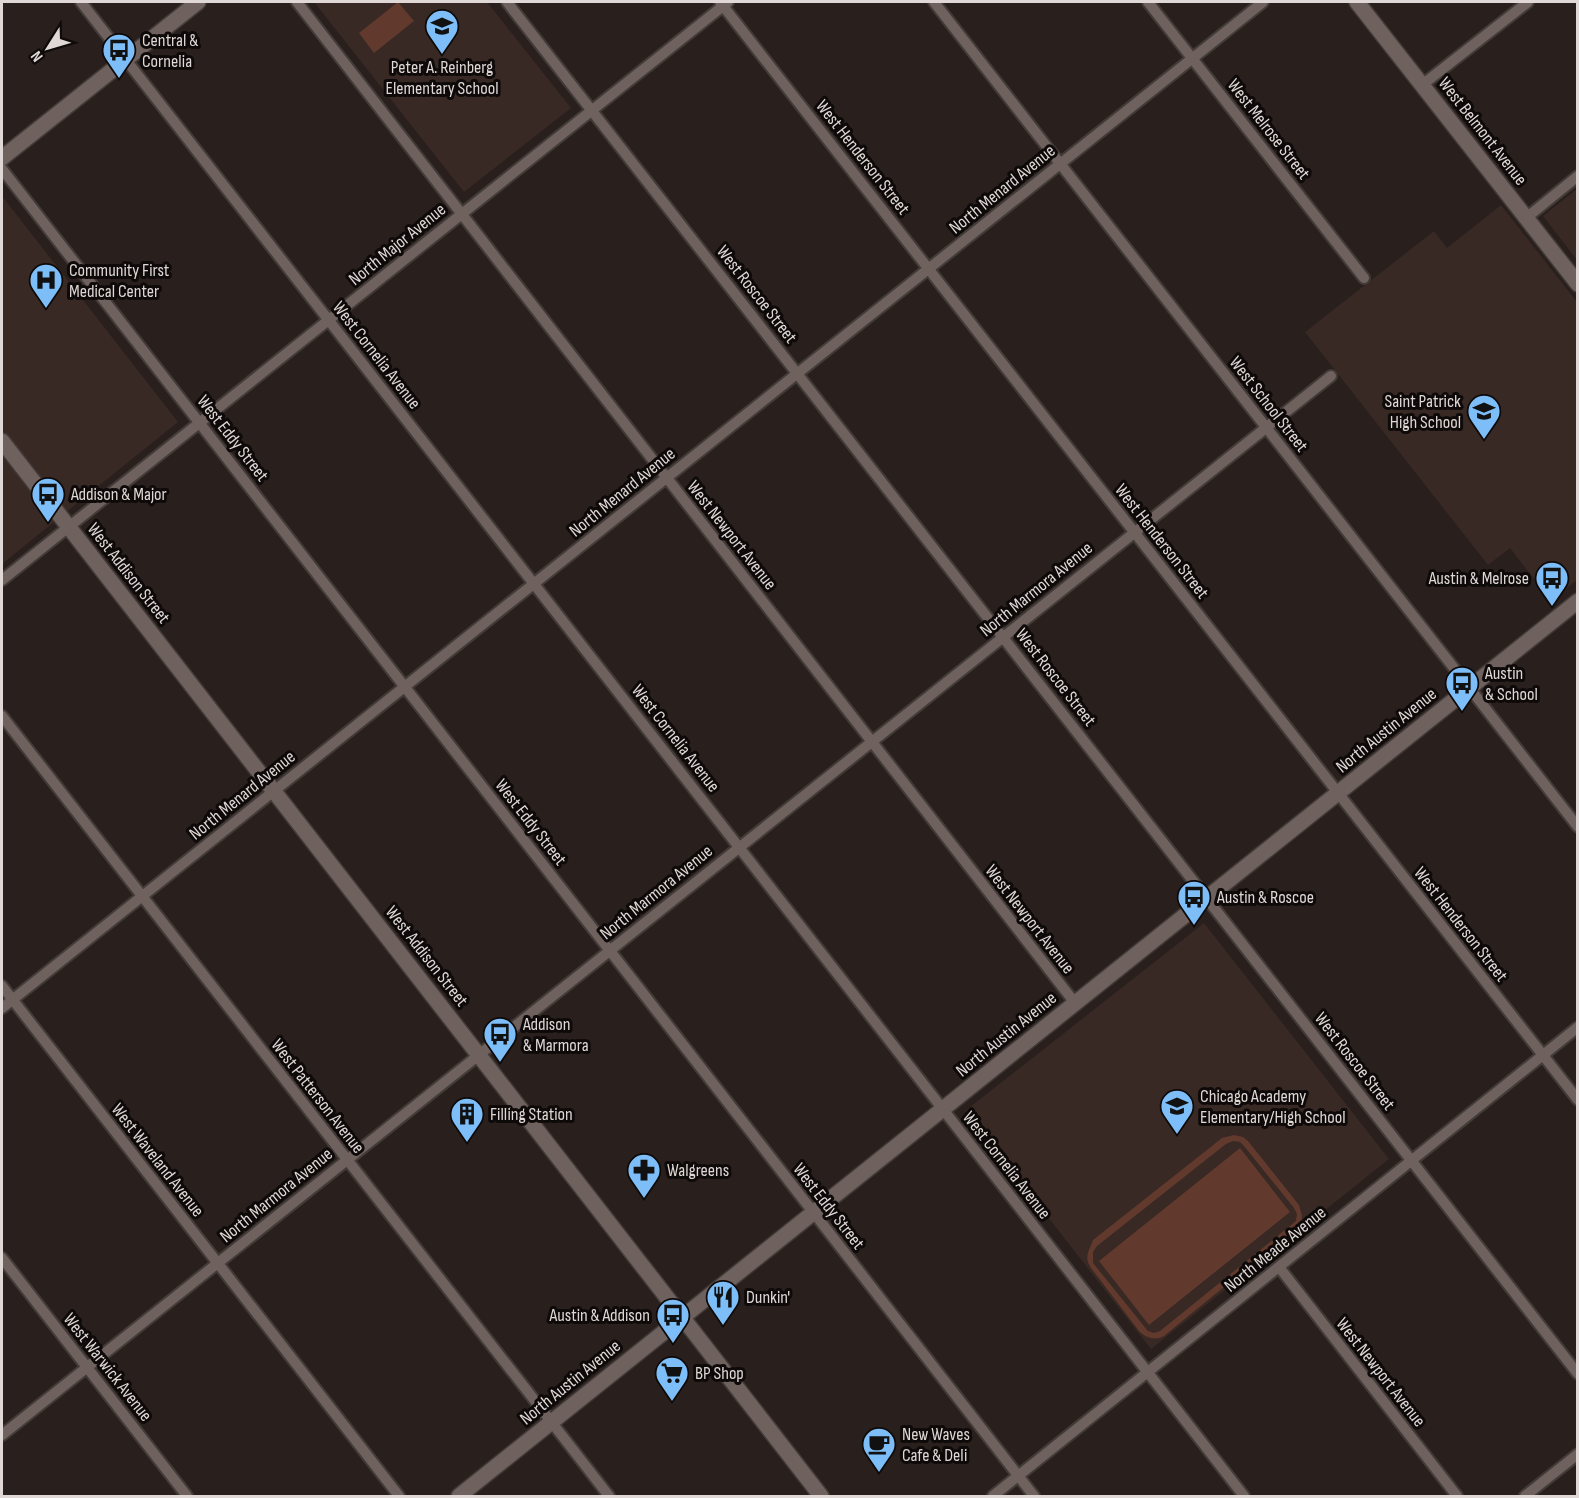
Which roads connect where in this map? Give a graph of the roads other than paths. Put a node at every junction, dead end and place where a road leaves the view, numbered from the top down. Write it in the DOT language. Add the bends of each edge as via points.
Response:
graph roads {
  1 [pos="81,2"];
  2 [pos="198,2"];
  3 [pos="297,2"];
  4 [pos="507,2"];
  5 [pos="934,2"];
  6 [pos="1148,2"];
  7 [pos="1263,2"];
  8 [pos="1357,2"];
  9 [pos="1528,2"];
  10 [pos="724,3"];
  11 [pos="1192,58"];
  12 [pos="126,59"];
  13 [pos="1422,85"];
  14 [pos="592,110"];
  15 [pos="2,158"];
  16 [pos="1060,163"];
  17 [pos="2,169"];
  18 [pos="1578,176"];
  19 [pos="462,214"];
  20 [pos="1526,218"];
  21 [pos="928,268"];
  22 [pos="1364,278"];
  23 [pos="1578,284"];
  24 [pos="329,320"];
  25 [pos="797,373"];
  26 [pos="1331,376"];
  27 [pos="200,422"];
  28 [pos="1266,428"];
  29 [pos="2,441"];
  30 [pos="666,477"];
  31 [pos="68,527"];
  32 [pos="1135,532"];
  33 [pos="2,580"];
  34 [pos="534,583"];
  35 [pos="1578,601"];
  36 [pos="1003,637"];
  37 [pos="404,686"];
  38 [pos="1469,688"];
  39 [pos="2,716"];
  40 [pos="872,741"];
  41 [pos="273,791"];
  42 [pos="1338,793"];
  43 [pos="1578,827"];
  44 [pos="740,846"];
  45 [pos="141,896"];
  46 [pos="1207,898"];
  47 [pos="609,950"];
  48 [pos="2,986"];
  49 [pos="12,1000"];
  50 [pos="1076,1003"];
  51 [pos="2,1008"];
  52 [pos="1578,1027"];
  53 [pos="479,1054"];
  54 [pos="1543,1055"];
  55 [pos="1578,1100"];
  56 [pos="943,1109"];
  57 [pos="346,1160"];
  58 [pos="1412,1161"];
  59 [pos="814,1213"];
  60 [pos="2,1258"];
  61 [pos="217,1263"];
  62 [pos="1279,1267"];
  63 [pos="682,1318"];
  64 [pos="86,1367"];
  65 [pos="1148,1372"];
  66 [pos="1578,1374"];
  67 [pos="551,1422"];
  68 [pos="2,1435"];
  69 [pos="1578,1454"];
  70 [pos="1018,1476"];
  71 [pos="188,1497"];
  72 [pos="399,1497"];
  73 [pos="459,1497"];
  74 [pos="609,1497"];
  75 [pos="820,1497"];
  76 [pos="993,1497"];
  77 [pos="1034,1497"];
  78 [pos="1244,1497"];
  79 [pos="1457,1497"];
  80 [pos="1525,1497"];
  1 -- 12 [label="street, West Cornelia Avenue"];
  2 -- 12 [label="street"];
  3 -- 19 [label="street, West Newport Avenue"];
  4 -- 14 [label="street, West Roscoe Street"];
  5 -- 16 [label="street, West School Street"];
  6 -- 11 [label="street, West Melrose Street"];
  7 -- 11 [label="street, North Menard Avenue"];
  8 -- 13 [label="street, West Belmont Avenue"];
  9 -- 13 [label="street"];
  10 -- 14 [label="street, North Major Avenue"];
  10 -- 21 [label="street, West Henderson Street"];
  11 -- 16 [label="street, North Menard Avenue"];
  11 -- 22 [label="street, West Melrose Street"];
  12 -- 15 [label="street"];
  12 -- 24 [label="street, West Cornelia Avenue"];
  13 -- 20 [label="street, West Belmont Avenue"];
  14 -- 19 [label="street, North Major Avenue"];
  14 -- 25 [label="street, West Roscoe Street"];
  16 -- 21 [label="street, North Menard Avenue"];
  16 -- 28 [label="street, West School Street"];
  17 -- 27 [label="street, West Eddy Street"];
  18 -- 20 [label="street"];
  19 -- 24 [label="street, North Major Avenue"];
  19 -- 30 [label="street, West Newport Avenue"];
  20 -- 23 [label="street, West Belmont Avenue"];
  21 -- 25 [label="street, North Menard Avenue"];
  21 -- 32 [label="street, West Henderson Street"];
  24 -- 27 [label="street, North Major Avenue"];
  24 -- 34 [label="street, West Cornelia Avenue"];
  25 -- 30 [label="street, North Menard Avenue"];
  25 -- 36 [label="street, West Roscoe Street"];
  26 -- 28 [label="street, North Marmora Avenue"];
  27 -- 31 [label="street, North Major Avenue"];
  27 -- 37 [label="street, West Eddy Street"];
  28 -- 32 [label="street, North Marmora Avenue"];
  28 -- 38 [label="street, West School Street"];
  29 -- 31 [label="street, West Addison Street"];
  30 -- 34 [label="street, North Menard Avenue"];
  30 -- 40 [label="street, West Newport Avenue"];
  31 -- 33 [label="street, North Major Avenue"];
  31 -- 41 [label="street, West Addison Street"];
  32 -- 36 [label="street, North Marmora Avenue"];
  32 -- 42 [label="street, West Henderson Street"];
  34 -- 37 [label="street, North Menard Avenue"];
  34 -- 44 [label="street, West Cornelia Avenue"];
  35 -- 38 [label="street, North Austin Avenue"];
  36 -- 40 [label="street, North Marmora Avenue"];
  36 -- 46 [label="street, West Roscoe Street"];
  37 -- 41 [label="street, North Menard Avenue"];
  37 -- 47 [label="street, West Eddy Street"];
  38 -- 42 [label="street, North Austin Avenue"];
  38 -- 43 [label="street, West School Street"];
  39 -- 45 [label="street, West Patterson Avenue"];
  40 -- 44 [label="street, North Marmora Avenue"];
  40 -- 50 [label="street, West Newport Avenue"];
  41 -- 45 [label="street, North Menard Avenue"];
  41 -- 53 [label="street, West Addison Street"];
  42 -- 46 [label="street, North Austin Avenue"];
  42 -- 54 [label="street, West Henderson Street"];
  44 -- 47 [label="street, North Marmora Avenue"];
  44 -- 56 [label="street, West Cornelia Avenue"];
  45 -- 49 [label="street, North Menard Avenue"];
  45 -- 57 [label="street, West Patterson Avenue"];
  46 -- 50 [label="street, North Austin Avenue"];
  46 -- 58 [label="street, West Roscoe Street"];
  47 -- 53 [label="street, North Marmora Avenue"];
  47 -- 59 [label="street, West Eddy Street"];
  48 -- 49 [label="street, West Waveland Avenue"];
  49 -- 51 [label="street, North Menard Avenue"];
  49 -- 61 [label="street, West Waveland Avenue"];
  50 -- 56 [label="street, North Austin Avenue"];
  52 -- 54 [label="street, North Meade Avenue"];
  53 -- 57 [label="street, North Marmora Avenue"];
  53 -- 63 [label="street, West Addison Street"];
  54 -- 55 [label="street, West Henderson Street"];
  54 -- 58 [label="street, North Meade Avenue"];
  56 -- 59 [label="street, North Austin Avenue"];
  56 -- 65 [label="street, West Cornelia Avenue"];
  57 -- 61 [label="street, North Marmora Avenue"];
  57 -- 67 [label="street, West Patterson Avenue"];
  58 -- 62 [label="street, North Meade Avenue"];
  58 -- 66 [label="street, West Roscoe Street"];
  59 -- 63 [label="street, North Austin Avenue"];
  59 -- 70 [label="street, West Eddy Street"];
  60 -- 64 [label="street, West Warwick Avenue"];
  61 -- 64 [label="street, North Marmora Avenue"];
  61 -- 72 [label="street, West Waveland Avenue"];
  62 -- 65 [label="street, North Meade Avenue"];
  62 -- 79 [label="street, West Newport Avenue"];
  63 -- 67 [label="street, North Austin Avenue"];
  63 -- 75 [label="street, West Addison Street"];
  64 -- 68 [label="street, North Marmora Avenue"];
  64 -- 71 [label="street, West Warwick Avenue"];
  65 -- 70 [label="street, North Meade Avenue"];
  65 -- 78 [label="street, West Cornelia Avenue"];
  67 -- 73 [label="street, North Austin Avenue"];
  67 -- 74 [label="street, West Patterson Avenue"];
  69 -- 80 [label="street"];
  70 -- 76 [label="street, North Meade Avenue"];
  70 -- 77 [label="street, West Eddy Street"];
}
